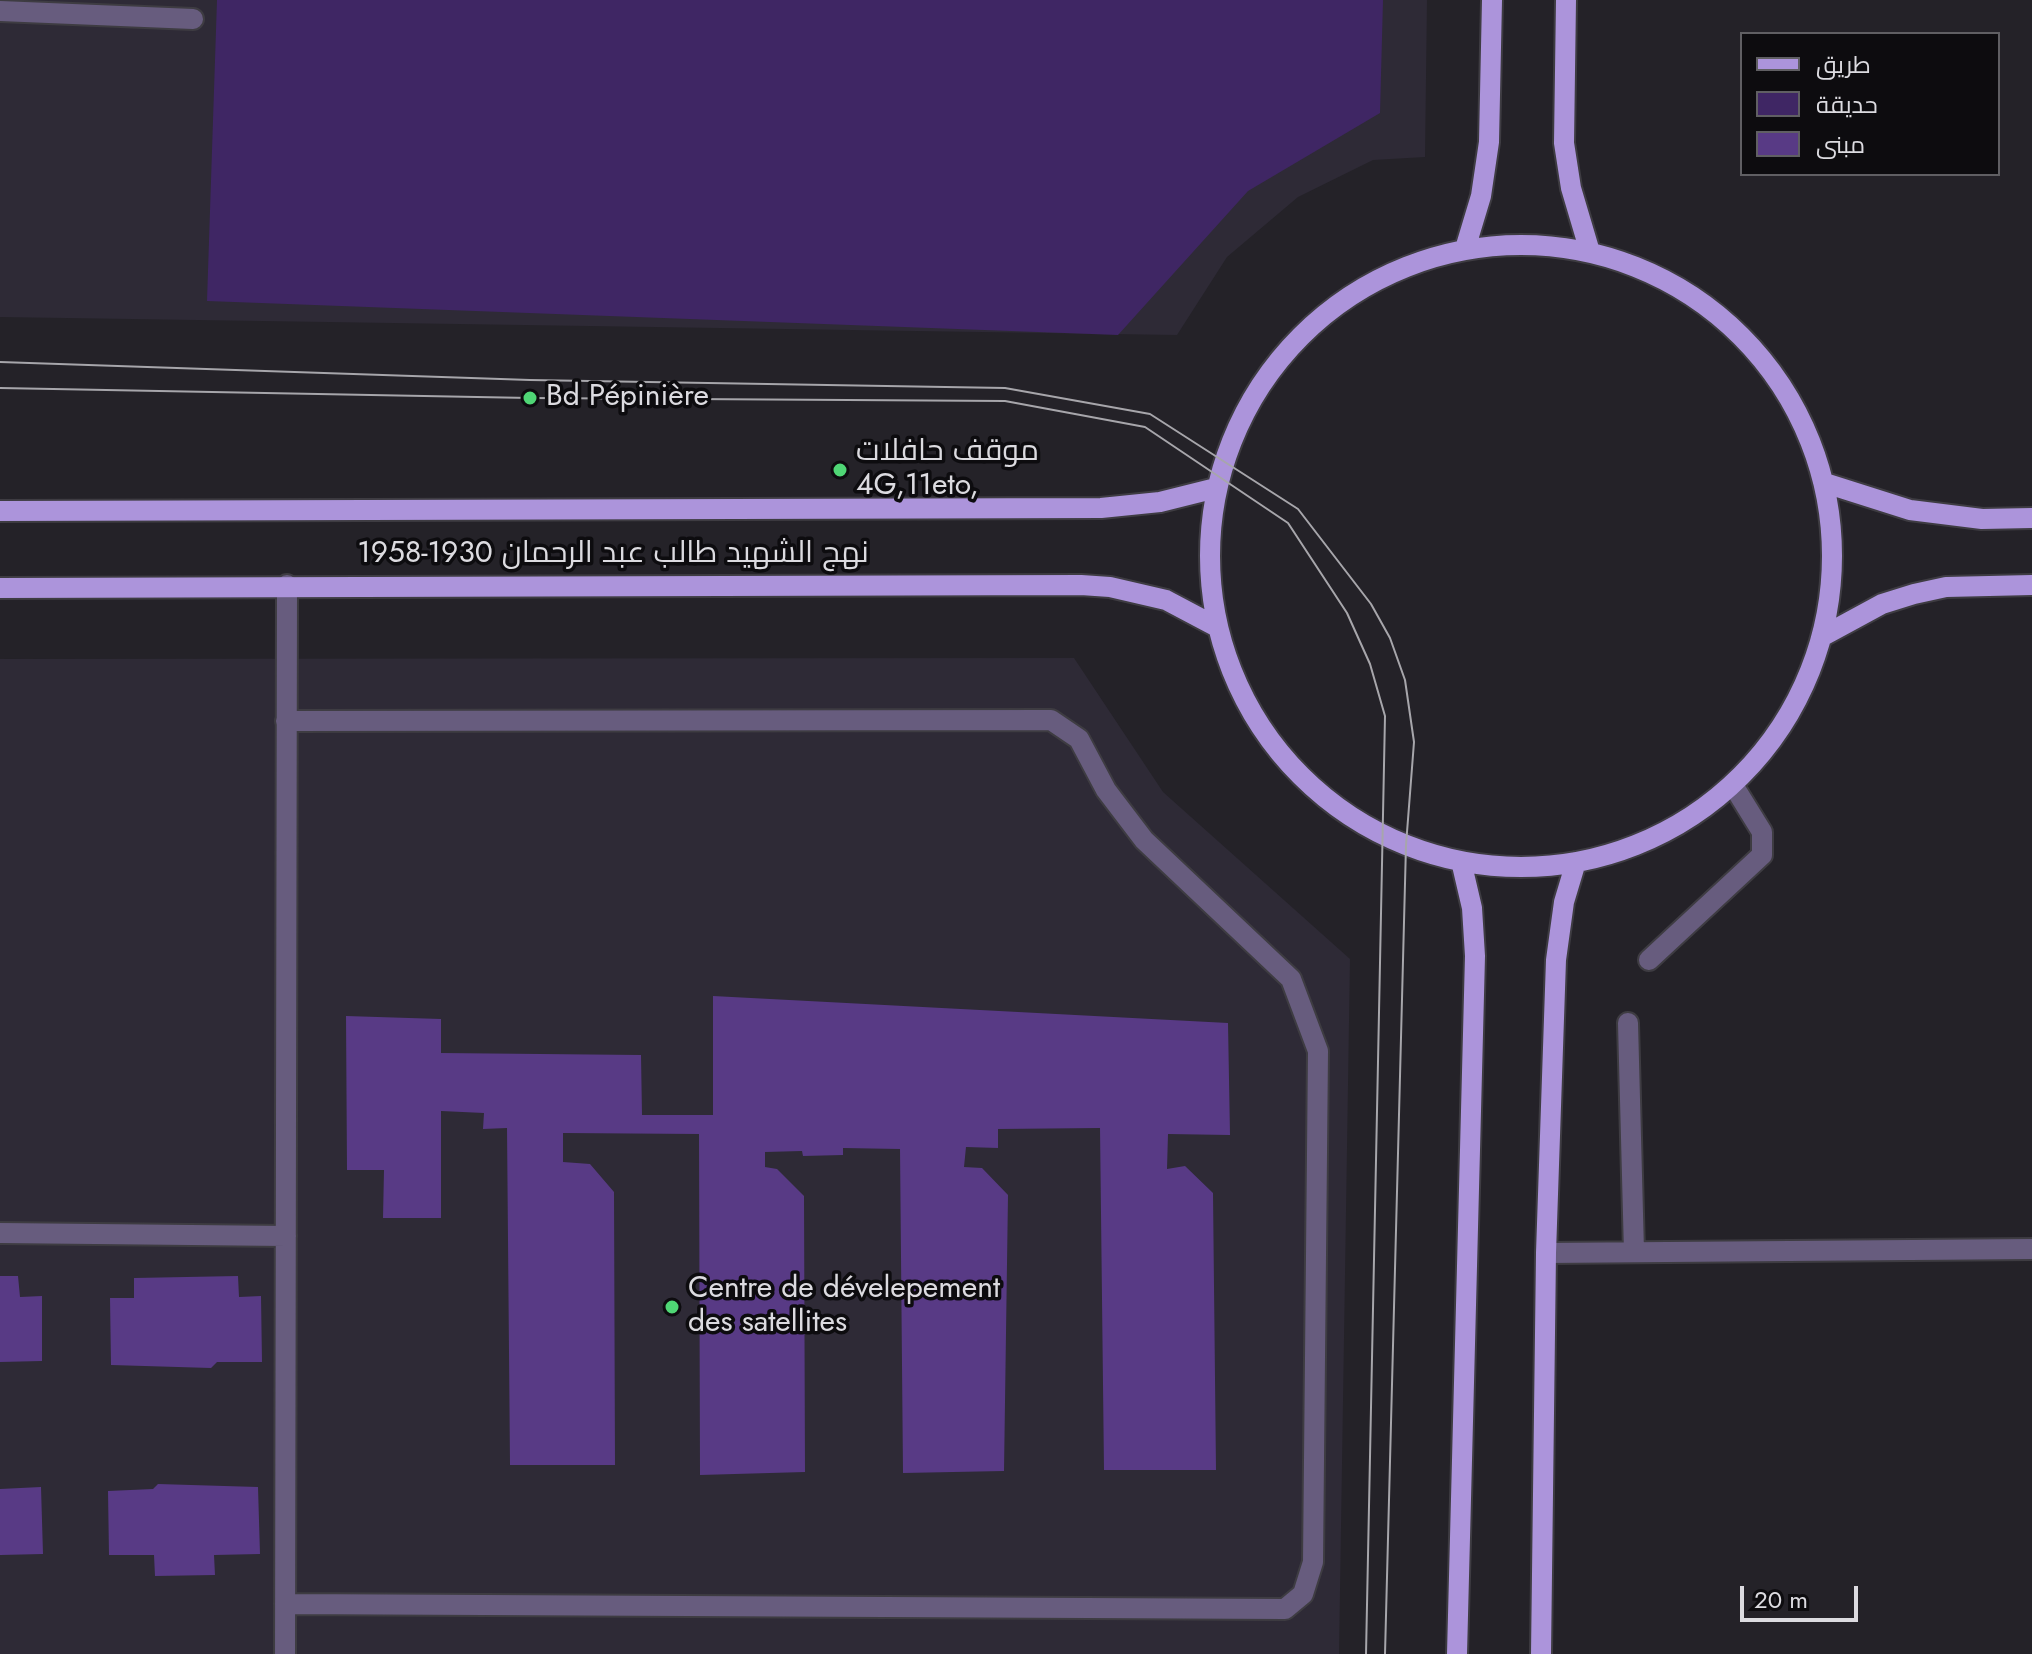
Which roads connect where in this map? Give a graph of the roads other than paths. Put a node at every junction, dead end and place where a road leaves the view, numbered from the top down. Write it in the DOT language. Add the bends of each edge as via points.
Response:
graph roads {
  1 [pos="1492,0"];
  2 [pos="1566,0"];
  3 [pos="0,11"];
  4 [pos="193,19"];
  5 [pos="1465,249"];
  6 [pos="1590,252"];
  7 [pos="1825,483"];
  8 [pos="1216,488"];
  9 [pos="0,511"];
  10 [pos="2032,518"];
  11 [pos="287,585"];
  12 [pos="2032,585"];
  13 [pos="0,588"];
  14 [pos="1217,627"];
  15 [pos="1823,636"];
  16 [pos="286,721"];
  17 [pos="1733,785"];
  18 [pos="1461,861"];
  19 [pos="1576,862"];
  20 [pos="1649,960"];
  21 [pos="1628,1023"];
  22 [pos="0,1233"];
  23 [pos="286,1236"];
  24 [pos="2032,1249"];
  25 [pos="1634,1252"];
  26 [pos="1546,1253"];
  27 [pos="285,1604"];
  28 [pos="285,1654"];
  29 [pos="1457,1654"];
  30 [pos="1541,1654"];
  1 -- 5 [label="main road" via="1489,142 1481,196"];
  2 -- 6 [label="main road" via="1564,143"];
  3 -- 4 [label="lane"];
  5 -- 6 [label="main road" via="1534,244"];
  5 -- 8 [label="main road" via="1400,268 1341,300 1290,344 1251,399"];
  6 -- 7 [label="main road" via="1671,282 1740,334 1793,402"];
  7 -- 10 [label="main road" via="1921,512"];
  7 -- 15 [label="main road" via="1834,559"];
  8 -- 9 [label="main road, نهج الشهيد طالب عبد الرحمان 1930-1958" via="1160,502 1101,508"];
  8 -- 14 [label="main road" via="1208,557"];
  11 -- 13 [label="main road, نهج الشهيد طالب عبد الرحمان 1930-1958"];
  11 -- 14 [label="main road, نهج الشهيد طالب عبد الرحمان 1930-1958" via="1081,585 1166,600"];
  11 -- 16 [label="lane"];
  12 -- 15 [label="main road" via="1914,594 1882,604"];
  14 -- 18 [label="main road" via="1251,711 1308,783 1384,836"];
  15 -- 17 [label="main road" via="1806,684 1782,728"];
  16 -- 23 [label="lane"];
  16 -- 27 [label="lane" via="1051,720 1079,739 1106,790 1144,840 1291,979 1318,1051 1318,1067 1313,1562 1303,1594 1285,1609"];
  17 -- 19 [label="main road" via="1671,829 1625,850"];
  17 -- 20 [label="lane" via="1762,832 1762,855"];
  18 -- 19 [label="main road" via="1518,867"];
  18 -- 29 [label="main road" via="1472,908 1475,956"];
  19 -- 26 [label="main road" via="1556,960"];
  21 -- 25 [label="lane"];
  22 -- 23 [label="lane"];
  23 -- 27 [label="lane"];
  24 -- 25 [label="lane"];
  25 -- 26 [label="lane"];
  26 -- 30 [label="main road"];
  27 -- 28 [label="lane"];
}
